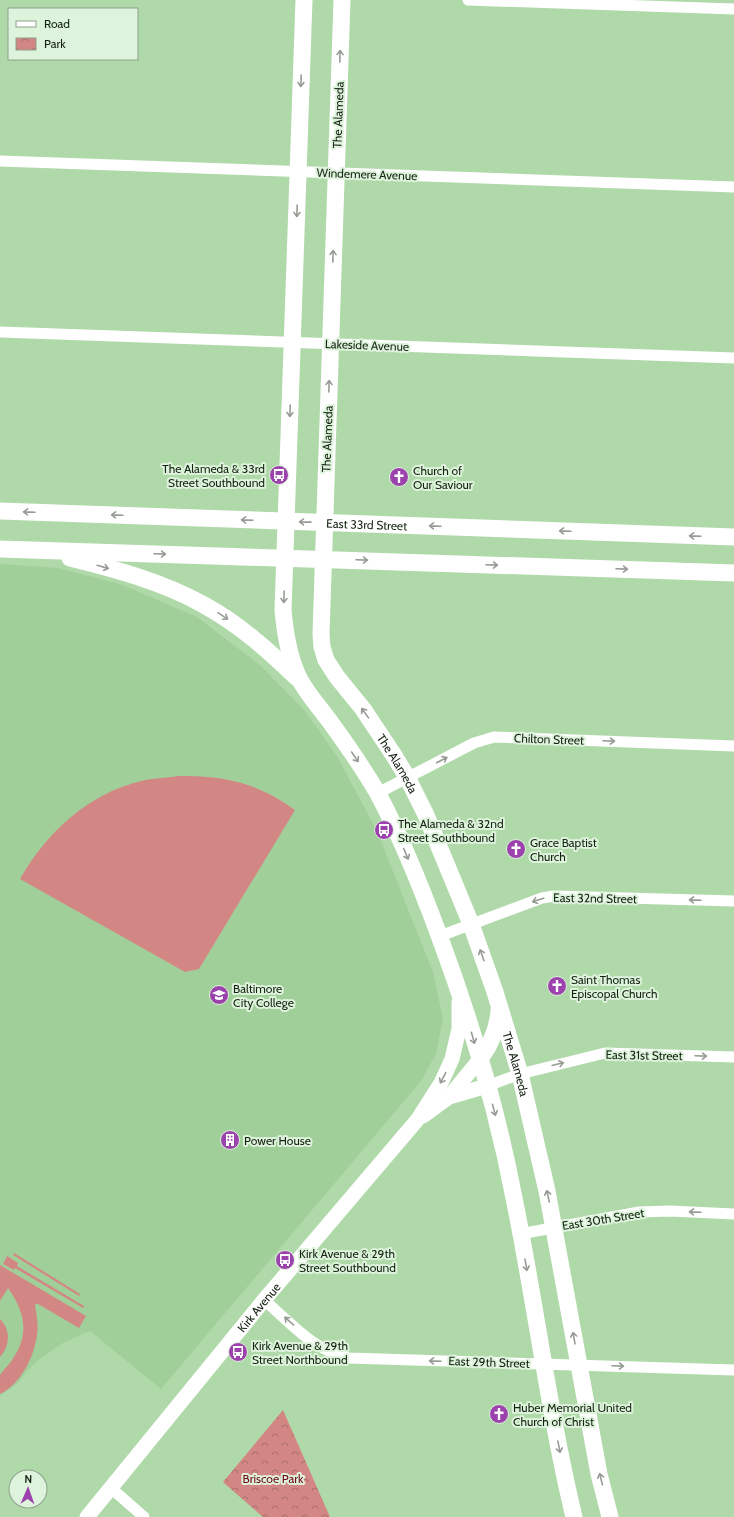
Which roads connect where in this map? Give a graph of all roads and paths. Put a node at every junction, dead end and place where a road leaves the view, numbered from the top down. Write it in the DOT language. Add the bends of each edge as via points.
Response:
graph roads {
  1 [pos="304,0"];
  2 [pos="342,0"];
  3 [pos="468,0"];
  4 [pos="614,3"];
  5 [pos="734,9"];
  6 [pos="0,161"];
  7 [pos="298,171"];
  8 [pos="336,172"];
  9 [pos="734,187"];
  10 [pos="0,332"];
  11 [pos="292,342"];
  12 [pos="330,344"];
  13 [pos="734,358"];
  14 [pos="0,511"];
  15 [pos="286,522"];
  16 [pos="324,523"];
  17 [pos="734,537"];
  18 [pos="0,549"];
  19 [pos="24,549"];
  20 [pos="285,558"];
  21 [pos="323,559"];
  22 [pos="734,573"];
  23 [pos="300,680"];
  24 [pos="734,746"];
  25 [pos="407,777"];
  26 [pos="378,793"];
  27 [pos="734,901"];
  28 [pos="471,924"];
  29 [pos="440,936"];
  30 [pos="453,975"];
  31 [pos="498,1004"];
  32 [pos="734,1057"];
  33 [pos="480,1059"];
  34 [pos="520,1074"];
  35 [pos="487,1086"];
  36 [pos="449,1097"];
  37 [pos="418,1119"];
  38 [pos="734,1214"];
  39 [pos="555,1227"];
  40 [pos="520,1234"];
  41 [pos="264,1300"];
  42 [pos="544,1364"];
  43 [pos="579,1364"];
  44 [pos="734,1370"];
  45 [pos="111,1488"];
  46 [pos="87,1517"];
  47 [pos="144,1517"];
  48 [pos="574,1517"];
  49 [pos="610,1517"];
  1 -- 7 [label="main road, one-way"];
  8 -- 2 [label="main road, The Alameda, one-way"];
  3 -- 4 [label="street"];
  4 -- 5 [label="street"];
  6 -- 7 [label="street, Windemere Avenue"];
  7 -- 8 [label="street, Windemere Avenue"];
  7 -- 11 [label="main road, one-way"];
  8 -- 9 [label="street, Windemere Avenue"];
  12 -- 8 [label="main road, The Alameda, one-way"];
  10 -- 11 [label="street, Lakeside Avenue"];
  11 -- 12 [label="street, Lakeside Avenue"];
  11 -- 15 [label="main road, one-way"];
  12 -- 13 [label="street, Lakeside Avenue"];
  16 -- 12 [label="main road, The Alameda, one-way"];
  15 -- 14 [label="main road, East 33rd Street, one-way"];
  16 -- 15 [label="main road, East 33rd Street, one-way"];
  15 -- 20 [label="main road"];
  17 -- 16 [label="main road, East 33rd Street, one-way"];
  16 -- 21 [label="main road, The Alameda"];
  18 -- 19 [label="main road"];
  19 -- 20 [label="main road, one-way"];
  19 -- 23 [label="main road, one-way" via="80,560 130,574 203,604 250,636"];
  20 -- 21 [label="main road"];
  20 -- 23 [label="main road, one-way" via="284,623 290,654"];
  21 -- 22 [label="main road, one-way"];
  25 -- 21 [label="main road, The Alameda, one-way" via="378,730 336,677 326,660 321,634"];
  23 -- 26 [label="main road, one-way"];
  25 -- 24 [label="street, Chilton Street, one-way" via="474,743 494,737"];
  25 -- 26 [label="street, Chilton Street"];
  25 -- 28 [label="main road, The Alameda"];
  26 -- 29 [label="main road, one-way" via="404,847"];
  27 -- 28 [label="street, East 32nd Street, one-way" via="554,896"];
  28 -- 29 [label="street, East 32nd Street"];
  31 -- 28 [label="main road, The Alameda, one-way"];
  29 -- 30 [label="main road"];
  30 -- 33 [label="main road, one-way"];
  30 -- 37 [label="street, Kirk Avenue, one-way" via="460,1010 457,1042 449,1067"];
  31 -- 33 [label="main road" via="498,1021 494,1037"];
  31 -- 34 [label="main road, The Alameda"];
  34 -- 32 [label="street, East 31st Street, one-way" via="605,1052"];
  33 -- 35 [label="main road"];
  33 -- 36 [label="street, Kirk Avenue"];
  34 -- 35 [label="street, East 31st Street"];
  39 -- 34 [label="main road, The Alameda, one-way"];
  35 -- 36 [label="street, Kirk Avenue"];
  35 -- 40 [label="main road, one-way" via="496,1115"];
  36 -- 37 [label="street, Kirk Avenue"];
  37 -- 41 [label="street, Kirk Avenue"];
  38 -- 39 [label="street, East 30th Street, one-way" via="639,1212"];
  39 -- 40 [label="street, East 30th Street"];
  43 -- 39 [label="main road, The Alameda, one-way"];
  40 -- 42 [label="main road, one-way"];
  42 -- 41 [label="street, East 29th Street, one-way" via="339,1356 310,1340"];
  41 -- 45 [label="street, Kirk Avenue"];
  42 -- 43 [label="street, East 29th Street"];
  42 -- 48 [label="main road, one-way"];
  43 -- 44 [label="street, East 29th Street, one-way"];
  49 -- 43 [label="main road, The Alameda, one-way" via="599,1474"];
  45 -- 46 [label="street, Kirk Avenue"];
  45 -- 47 [label="street"];
}
